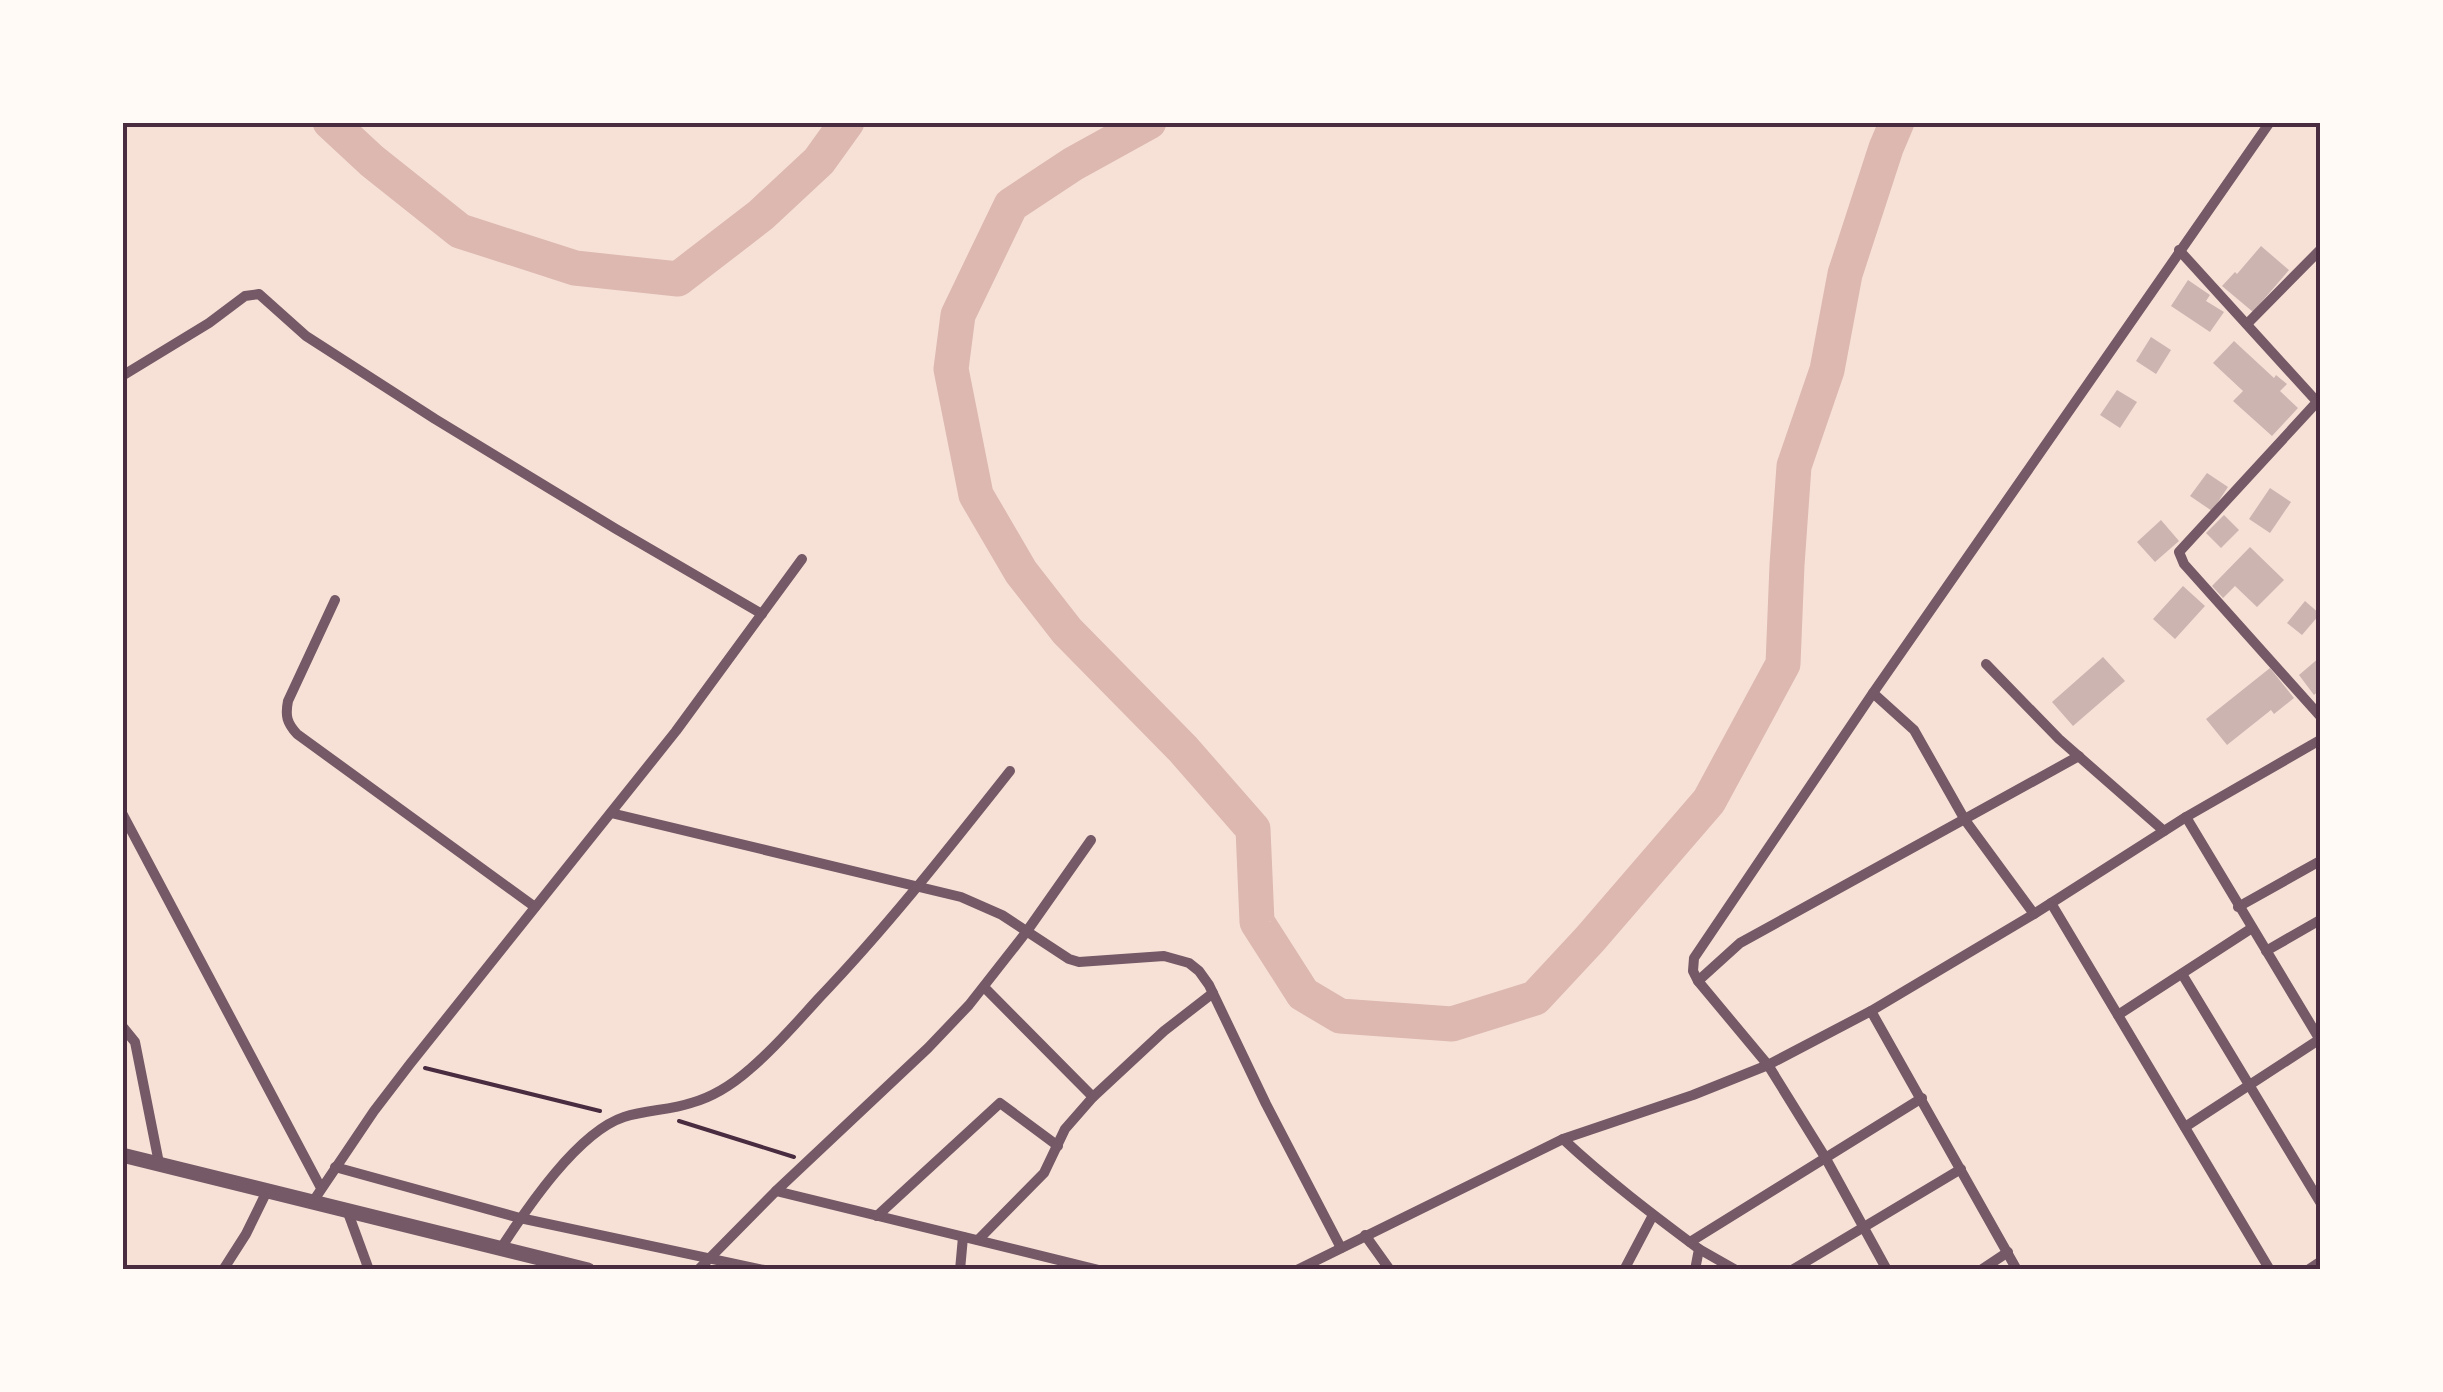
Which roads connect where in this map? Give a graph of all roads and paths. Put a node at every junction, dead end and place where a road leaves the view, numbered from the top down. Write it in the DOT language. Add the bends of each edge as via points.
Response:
graph roads {
  1 [pos="2270,122"];
  2 [pos="2180,250"];
  3 [pos="2320,250"];
  4 [pos="2247,324"];
  5 [pos="122,376"];
  6 [pos="2318,404"];
  7 [pos="802,559"];
  8 [pos="335,600"];
  9 [pos="762,614"];
  10 [pos="1986,664"];
  11 [pos="1874,693"];
  12 [pos="2320,716"];
  13 [pos="2320,740"];
  14 [pos="2079,756"];
  15 [pos="1010,771"];
  16 [pos="611,812"];
  17 [pos="122,813"];
  18 [pos="2186,818"];
  19 [pos="1965,820"];
  20 [pos="2164,831"];
  21 [pos="1091,840"];
  22 [pos="2320,861"];
  23 [pos="918,888"];
  24 [pos="2051,903"];
  25 [pos="2238,906"];
  26 [pos="535,907"];
  27 [pos="2034,914"];
  28 [pos="2320,920"];
  29 [pos="2252,928"];
  30 [pos="1027,931"];
  31 [pos="2266,951"];
  32 [pos="2182,974"];
  33 [pos="1698,981"];
  34 [pos="984,987"];
  35 [pos="1213,993"];
  36 [pos="1872,1011"];
  37 [pos="2118,1016"];
  38 [pos="122,1026"];
  39 [pos="2320,1040"];
  40 [pos="410,1064"];
  41 [pos="1768,1064"];
  42 [pos="2250,1085"];
  43 [pos="1094,1097"];
  44 [pos="1922,1098"];
  45 [pos="650,1112"];
  46 [pos="624,1117"];
  47 [pos="2185,1127"];
  48 [pos="1563,1139"];
  49 [pos="1058,1146"];
  50 [pos="122,1155"];
  51 [pos="1824,1157"];
  52 [pos="808,1161"];
  53 [pos="158,1164"];
  54 [pos="335,1167"];
  55 [pos="1961,1169"];
  56 [pos="266,1190"];
  57 [pos="776,1192"];
  58 [pos="317,1194"];
  59 [pos="2320,1202"];
  60 [pos="348,1210"];
  61 [pos="877,1216"];
  62 [pos="1653,1216"];
  63 [pos="520,1218"];
  64 [pos="1864,1227"];
  65 [pos="1365,1235"];
  66 [pos="963,1237"];
  67 [pos="978,1240"];
  68 [pos="1694,1245"];
  69 [pos="501,1248"];
  70 [pos="1340,1248"];
  71 [pos="2008,1252"];
  72 [pos="710,1258"];
  73 [pos="2320,1262"];
  74 [pos="223,1270"];
  75 [pos="369,1270"];
  76 [pos="588,1270"];
  77 [pos="698,1270"];
  78 [pos="764,1270"];
  79 [pos="960,1270"];
  80 [pos="1099,1270"];
  81 [pos="1297,1270"];
  82 [pos="1390,1270"];
  83 [pos="1624,1270"];
  84 [pos="1695,1270"];
  85 [pos="1736,1270"];
  86 [pos="1792,1270"];
  87 [pos="1888,1270"];
  88 [pos="1981,1270"];
  89 [pos="2018,1270"];
  90 [pos="2270,1270"];
  91 [pos="2308,1270"];
  1 -- 2 [label="street"];
  2 -- 4 [label="street"];
  2 -- 11 [label="street"];
  3 -- 4 [label="street"];
  4 -- 6 [label="street"];
  5 -- 9 [label="street" via="245,296 260,294 306,336 435,419"];
  6 -- 12 [label="street" via="2179,552"];
  7 -- 9 [label="street"];
  8 -- 26 [label="street" via="288,701 288,724"];
  9 -- 16 [label="street"];
  10 -- 14 [label="street"];
  11 -- 19 [label="street" via="1914,730"];
  11 -- 33 [label="street" via="1696,953"];
  13 -- 18 [label="street"];
  14 -- 19 [label="street"];
  14 -- 20 [label="street"];
  15 -- 23 [label="street"];
  16 -- 23 [label="street"];
  16 -- 26 [label="street"];
  17 -- 58 [label="street"];
  18 -- 20 [label="street"];
  18 -- 25 [label="street"];
  19 -- 27 [label="street"];
  19 -- 33 [label="street" via="1740,943"];
  20 -- 24 [label="street"];
  21 -- 30 [label="street"];
  22 -- 25 [label="street"];
  23 -- 30 [label="street" via="961,897"];
  23 -- 45 [label="street" via="750,1069 706,1098"];
  24 -- 27 [label="street"];
  24 -- 37 [label="street"];
  25 -- 29 [label="street"];
  26 -- 40 [label="street"];
  27 -- 36 [label="street"];
  28 -- 31 [label="street"];
  29 -- 31 [label="street"];
  29 -- 32 [label="street"];
  30 -- 34 [label="street"];
  30 -- 35 [label="street" via="1078,962 1182,959 1200,971"];
  31 -- 39 [label="street"];
  32 -- 37 [label="street"];
  32 -- 42 [label="street"];
  33 -- 41 [label="street"];
  34 -- 43 [label="street"];
  34 -- 52 [label="street"];
  35 -- 43 [label="street"];
  35 -- 70 [label="street"];
  36 -- 41 [label="street"];
  36 -- 44 [label="street"];
  37 -- 47 [label="street"];
  38 -- 53 [label="street" via="135,1042"];
  39 -- 42 [label="street"];
  40 -- 46 [label="path"];
  40 -- 54 [label="street"];
  41 -- 48 [label="street"];
  41 -- 51 [label="street"];
  42 -- 47 [label="street"];
  42 -- 59 [label="street"];
  43 -- 49 [label="street" via="1065,1128"];
  44 -- 51 [label="street"];
  44 -- 55 [label="street"];
  45 -- 46 [label="street"];
  45 -- 52 [label="path"];
  46 -- 63 [label="street" via="584,1144"];
  47 -- 90 [label="street"];
  48 -- 62 [label="street"];
  48 -- 65 [label="street"];
  49 -- 61 [label="street" via="1000,1103"];
  49 -- 67 [label="street" via="1044,1172"];
  50 -- 53 [label="street"];
  51 -- 64 [label="street"];
  51 -- 68 [label="street"];
  52 -- 57 [label="street"];
  53 -- 56 [label="street"];
  54 -- 58 [label="street"];
  54 -- 63 [label="street"];
  55 -- 64 [label="street"];
  55 -- 71 [label="street"];
  56 -- 58 [label="street"];
  56 -- 74 [label="street"];
  57 -- 61 [label="street"];
  57 -- 72 [label="street"];
  58 -- 60 [label="street"];
  60 -- 69 [label="street"];
  60 -- 75 [label="street"];
  61 -- 66 [label="street"];
  62 -- 68 [label="street"];
  62 -- 83 [label="street"];
  63 -- 69 [label="street"];
  63 -- 72 [label="street"];
  64 -- 86 [label="street"];
  64 -- 87 [label="street"];
  65 -- 70 [label="street"];
  65 -- 82 [label="street"];
  66 -- 67 [label="street"];
  66 -- 79 [label="street"];
  67 -- 80 [label="street"];
  68 -- 84 [label="street"];
  68 -- 85 [label="street"];
  69 -- 76 [label="street"];
  70 -- 81 [label="street"];
  71 -- 88 [label="street"];
  71 -- 89 [label="street"];
  72 -- 77 [label="street"];
  72 -- 78 [label="street"];
  73 -- 91 [label="street"];
}
